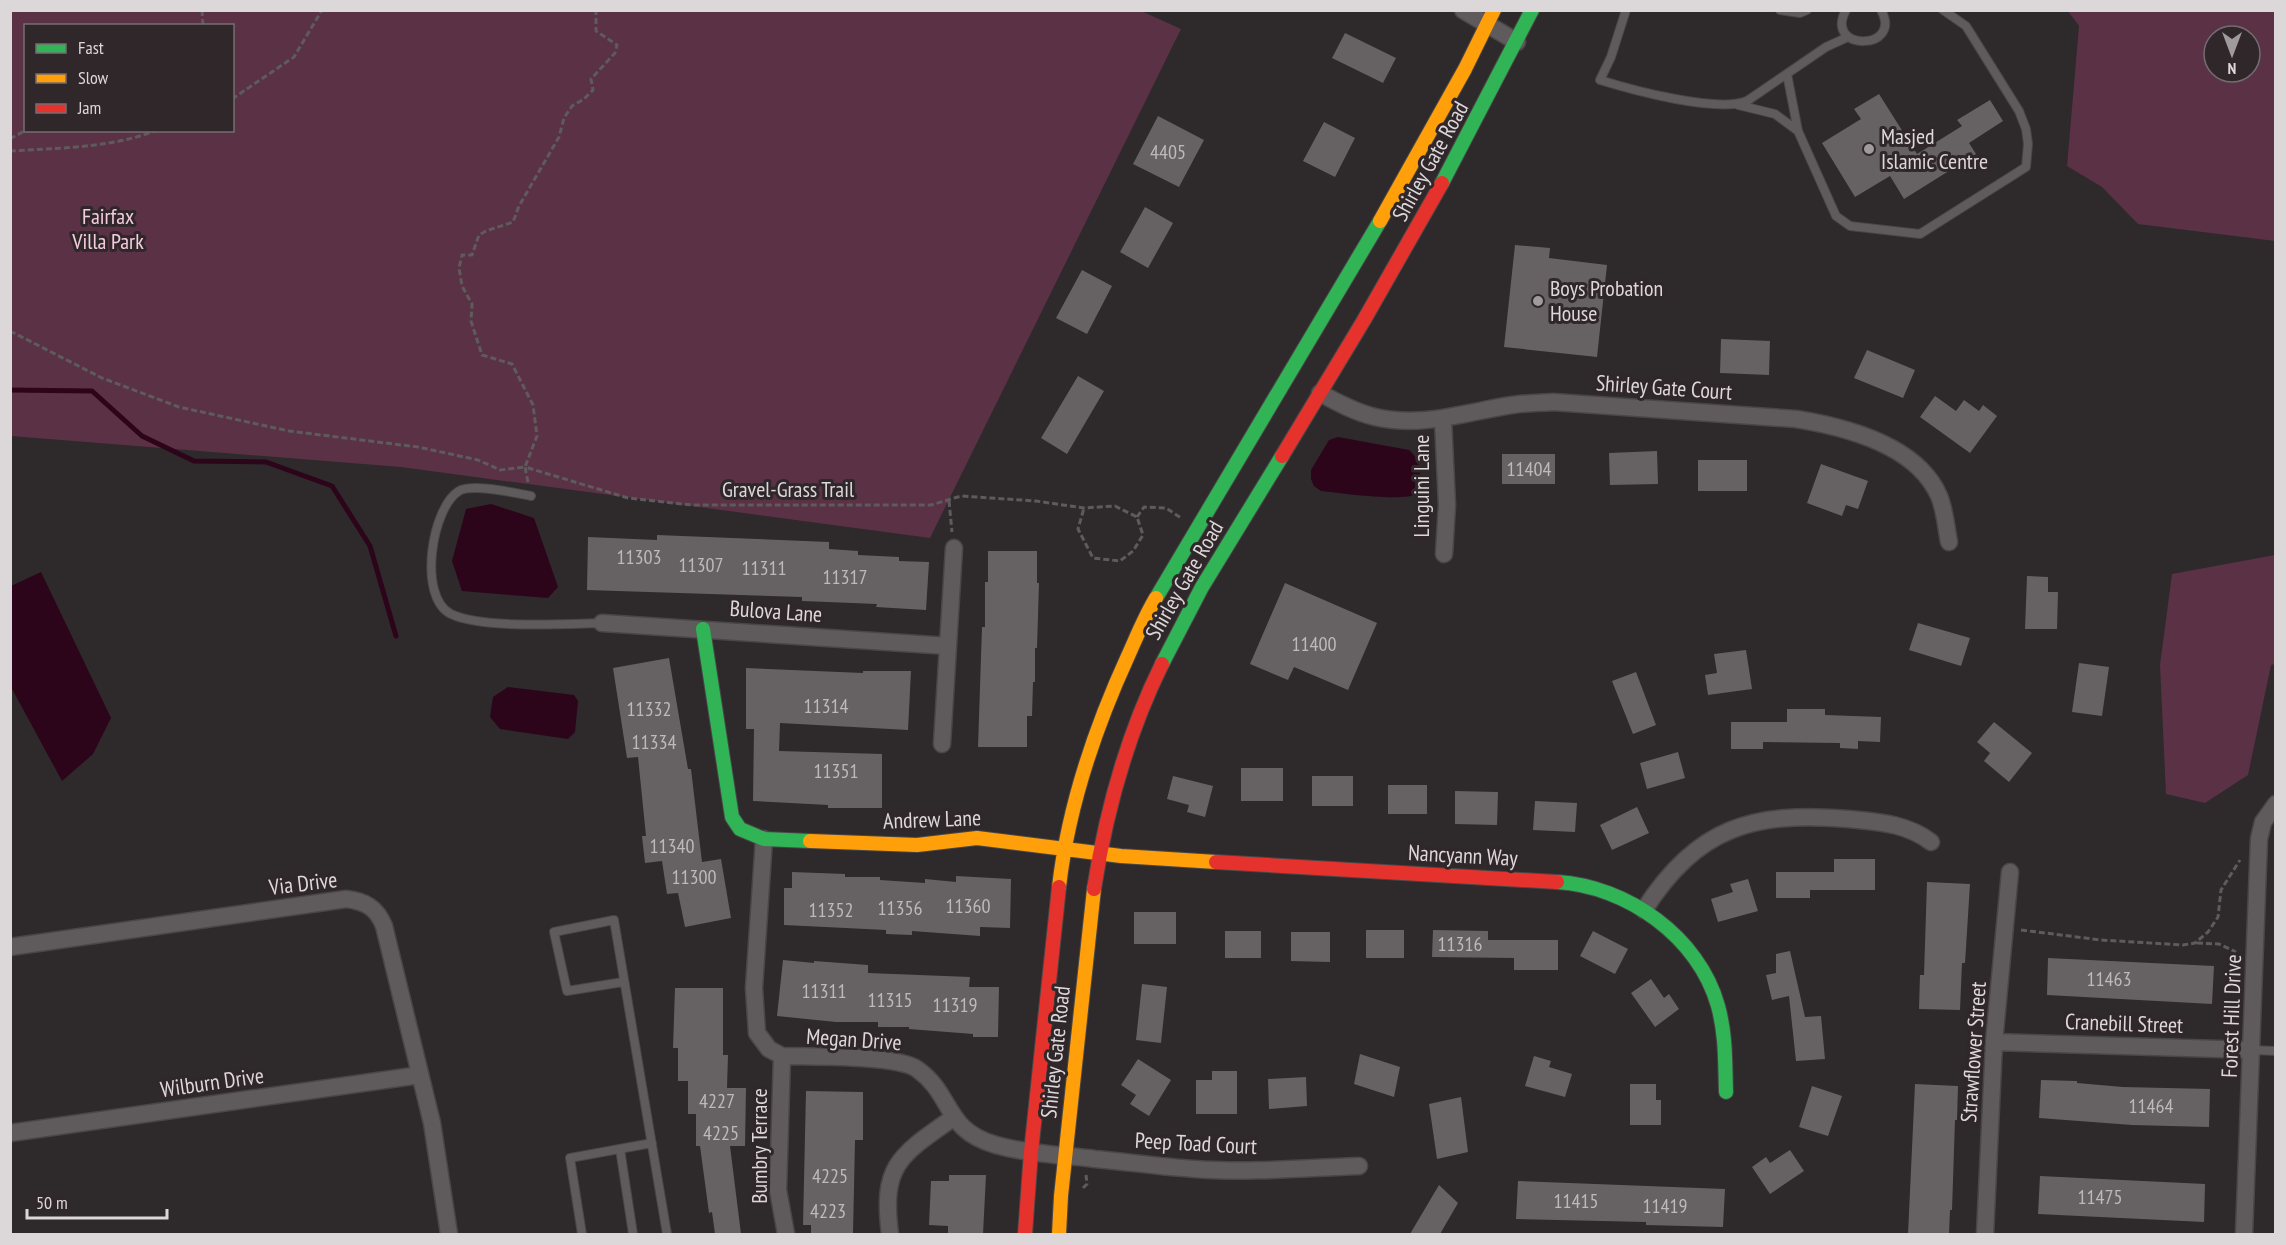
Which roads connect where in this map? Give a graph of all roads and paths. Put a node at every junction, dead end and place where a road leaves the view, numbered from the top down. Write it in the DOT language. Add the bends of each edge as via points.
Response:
graph roads {
  1 [pos="322,10"];
  2 [pos="596,10"];
  3 [pos="1463,10"];
  4 [pos="1532,10"];
  5 [pos="1626,10"];
  6 [pos="1780,10"];
  7 [pos="1807,10"];
  8 [pos="1846,10"];
  9 [pos="1881,10"];
  10 [pos="1943,10"];
  11 [pos="1490,17"];
  12 [pos="1848,37"];
  13 [pos="1517,42"];
  14 [pos="1787,74"];
  15 [pos="234,98"];
  16 [pos="1738,105"];
  17 [pos="24,131"];
  18 [pos="1798,131"];
  19 [pos="152,132"];
  20 [pos="10,139"];
  21 [pos="10,151"];
  22 [pos="10,331"];
  23 [pos="1320,393"];
  24 [pos="1443,419"];
  25 [pos="525,466"];
  26 [pos="531,496"];
  27 [pos="949,501"];
  28 [pos="1084,508"];
  29 [pos="1137,517"];
  30 [pos="1185,521"];
  31 [pos="1949,542"];
  32 [pos="954,548"];
  33 [pos="1444,554"];
  34 [pos="602,623"];
  35 [pos="703,629"];
  36 [pos="948,645"];
  37 [pos="942,744"];
  38 [pos="2276,804"];
  39 [pos="764,839"];
  40 [pos="1931,842"];
  41 [pos="2259,847"];
  42 [pos="1064,850"];
  43 [pos="1099,854"];
  44 [pos="2010,872"];
  45 [pos="1644,910"];
  46 [pos="2005,928"];
  47 [pos="2195,943"];
  48 [pos="10,947"];
  49 [pos="2255,963"];
  50 [pos="624,982"];
  51 [pos="1994,1042"];
  52 [pos="2252,1050"];
  53 [pos="2276,1052"];
  54 [pos="782,1056"];
  55 [pos="420,1075"];
  56 [pos="1726,1092"];
  57 [pos="953,1118"];
  58 [pos="10,1133"];
  59 [pos="652,1143"];
  60 [pos="620,1149"];
  61 [pos="1031,1152"];
  62 [pos="1066,1156"];
  63 [pos="1086,1158"];
  64 [pos="1359,1166"];
  65 [pos="1081,1189"];
  66 [pos="449,1234"];
  67 [pos="582,1234"];
  68 [pos="633,1234"];
  69 [pos="667,1234"];
  70 [pos="786,1234"];
  71 [pos="890,1234"];
  72 [pos="1025,1234"];
  73 [pos="1059,1234"];
  74 [pos="1985,1234"];
  75 [pos="2244,1234"];
  1 -- 15 [label="path" via="294,57"];
  2 -- 25 [label="path" via="596,31 617,45 615,53 591,79 593,90 564,117 559,137 513,222 479,235 472,255 462,255 459,268 462,286 472,304 471,321 482,355 512,364 533,405 537,436"];
  3 -- 11 [label="street"];
  4 -- 13 [label="main road, Shirley Gate Road"];
  5 -- 16 [label="lane" via="1600,80 1667,97"];
  6 -- 7 [label="lane"];
  8 -- 12 [label="lane" via="1842,16"];
  9 -- 12 [label="lane" via="1884,27 1879,36 1869,42"];
  10 -- 18 [label="lane" via="1966,26 2019,111 2028,144 2026,167 1920,234 1850,226 1836,216"];
  11 -- 13 [label="street"];
  11 -- 42 [label="main road, Shirley Gate Road" via="1414,163 1149,610 1106,704"];
  12 -- 14 [label="lane"];
  13 -- 23 [label="main road, Shirley Gate Road" via="1444,180"];
  14 -- 16 [label="lane"];
  14 -- 18 [label="lane"];
  16 -- 18 [label="lane" via="1775,114"];
  17 -- 20 [label="path"];
  19 -- 21 [label="path" via="77,147"];
  22 -- 25 [label="path" via="102,378 179,407 289,431 418,447 478,460 500,470"];
  23 -- 24 [label="street, Shirley Gate Court" via="1377,417"];
  23 -- 43 [label="main road, Shirley Gate Road" via="1204,583 1159,668 1121,766"];
  24 -- 31 [label="street, Shirley Gate Court" via="1513,404 1553,402 1833,425 1885,446 1930,480 1939,497"];
  24 -- 33 [label="street, Linguini Lane" via="1447,505"];
  25 -- 26 [label="path"];
  25 -- 27 [label="path, Gravel-Grass Trail" via="628,498 692,505 930,505"];
  26 -- 34 [label="lane" via="461,489 449,498 442,510 431,566 432,587 439,602 449,613 468,620"];
  27 -- 28 [label="path, Gravel-Grass Trail" via="961,496"];
  27 -- 32 [label="path"];
  28 -- 29 [label="path, Gravel-Grass Trail" via="1115,506"];
  28 -- 29 [label="path" via="1078,529 1093,558 1120,561 1133,551 1143,536"];
  29 -- 30 [label="path" via="1144,507 1166,508"];
  32 -- 36 [label="street"];
  34 -- 35 [label="street, Bulova Lane"];
  35 -- 36 [label="street, Bulova Lane"];
  35 -- 39 [label="main road, Andrew Lane" via="732,817 740,829"];
  36 -- 37 [label="street"];
  38 -- 41 [label="street, Forest Hill Drive" via="2263,822"];
  39 -- 42 [label="main road, Andrew Lane" via="917,845 977,838"];
  39 -- 54 [label="street" via="754,999 757,1033 769,1049"];
  40 -- 45 [label="street" via="1893,824 1816,816 1765,820 1734,829 1685,858"];
  41 -- 47 [label="path" via="2243,856 2227,878 2221,890 2218,917"];
  41 -- 49 [label="street, Forest Hill Drive"];
  42 -- 43 [label="main road, Nancyann Way"];
  42 -- 61 [label="main road, Shirley Gate Road"];
  43 -- 45 [label="main road, Nancyann Way" via="1577,883 1611,893"];
  43 -- 62 [label="main road, Shirley Gate Road"];
  44 -- 46 [label="street, Strawflower Street"];
  45 -- 56 [label="main road, Nancyann Way" via="1686,947 1709,983 1725,1036"];
  46 -- 47 [label="path" via="2125,941"];
  46 -- 51 [label="street, Strawflower Street"];
  47 -- 49 [label="path" via="2218,944"];
  48 -- 55 [label="street, Via Drive" via="346,899 359,901 371,906 384,926"];
  49 -- 52 [label="street, Forest Hill Drive"];
  50 -- 50 [label="lane" via="567,991 554,932 614,920"];
  50 -- 59 [label="lane"];
  51 -- 52 [label="street, Cranebill Street"];
  51 -- 74 [label="street, Strawflower Street"];
  52 -- 53 [label="lane"];
  52 -- 75 [label="street, Forest Hill Drive"];
  54 -- 57 [label="street, Megan Drive" via="892,1060 915,1067 941,1093"];
  54 -- 70 [label="street, Bumbry Terrace" via="778,1190"];
  55 -- 58 [label="street, Wilburn Drive"];
  55 -- 66 [label="street, Via Drive" via="432,1124"];
  57 -- 61 [label="street, Megan Drive" via="978,1139"];
  57 -- 71 [label="street" via="918,1142 897,1163 888,1187"];
  59 -- 60 [label="lane"];
  59 -- 69 [label="lane"];
  60 -- 67 [label="lane" via="570,1158"];
  60 -- 68 [label="lane"];
  61 -- 62 [label="street, Peep Toad Court"];
  61 -- 72 [label="main road, Shirley Gate Road"];
  62 -- 63 [label="street, Peep Toad Court"];
  62 -- 73 [label="main road, Shirley Gate Road"];
  63 -- 64 [label="street, Peep Toad Court" via="1196,1169"];
  63 -- 65 [label="path" via="1087,1184"];
}
